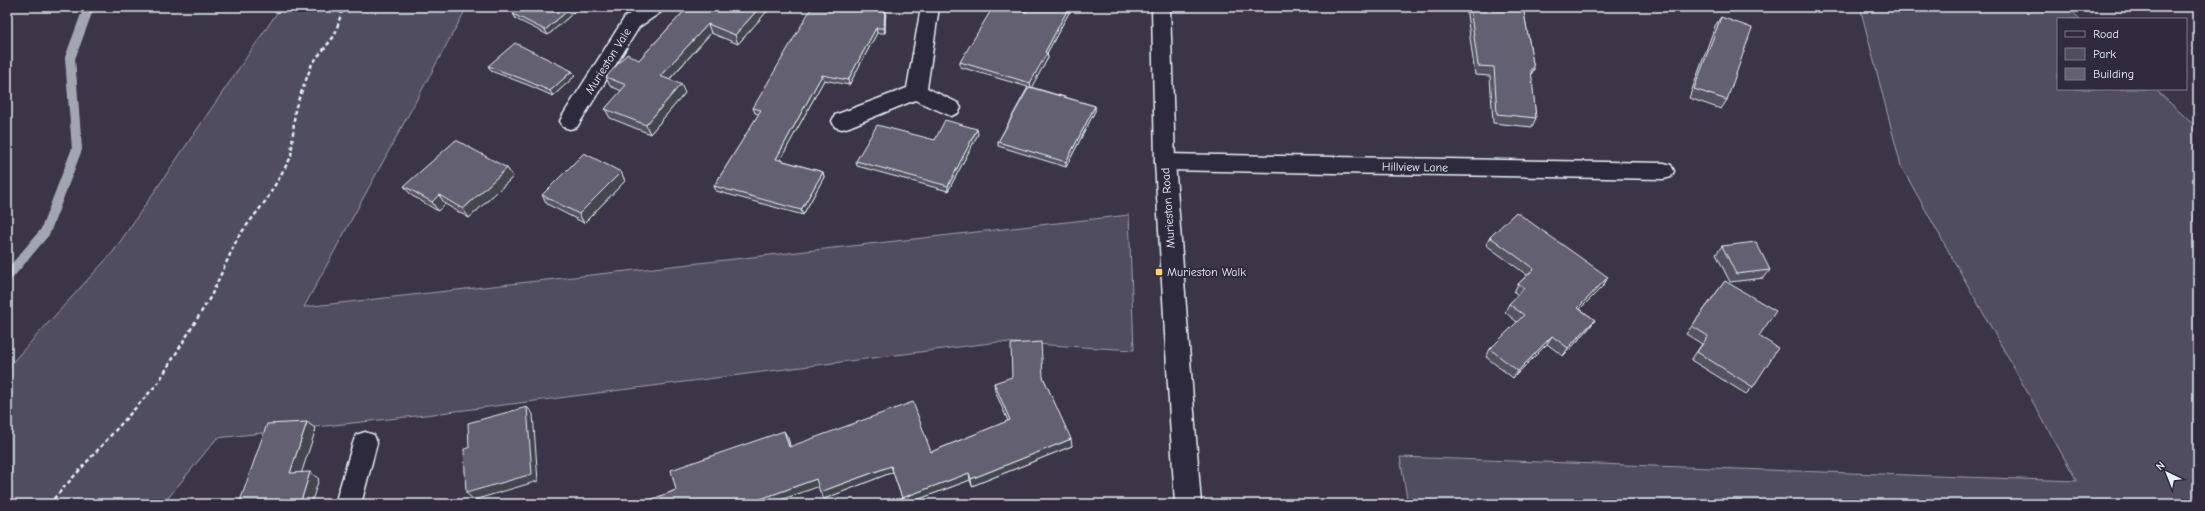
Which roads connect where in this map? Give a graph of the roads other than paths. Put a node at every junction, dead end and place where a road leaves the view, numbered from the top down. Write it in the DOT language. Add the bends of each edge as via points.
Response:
graph roads {
  1 [pos="654,7"];
  2 [pos="930,7"];
  3 [pos="1161,7"];
  4 [pos="916,92"];
  5 [pos="951,108"];
  6 [pos="570,121"];
  7 [pos="842,121"];
  8 [pos="1165,162"];
  9 [pos="1664,171"];
  10 [pos="365,443"];
  11 [pos="348,504"];
  12 [pos="1188,504"];
  1 -- 6 [label="street, Murieston Vale" via="632,22"];
  2 -- 4 [label="street"];
  3 -- 8 [label="street, Murieston Road"];
  4 -- 5 [label="street"];
  4 -- 7 [label="street"];
  8 -- 9 [label="street, Hillview Lane"];
  8 -- 12 [label="street, Murieston Road"];
  10 -- 11 [label="street"];
}
